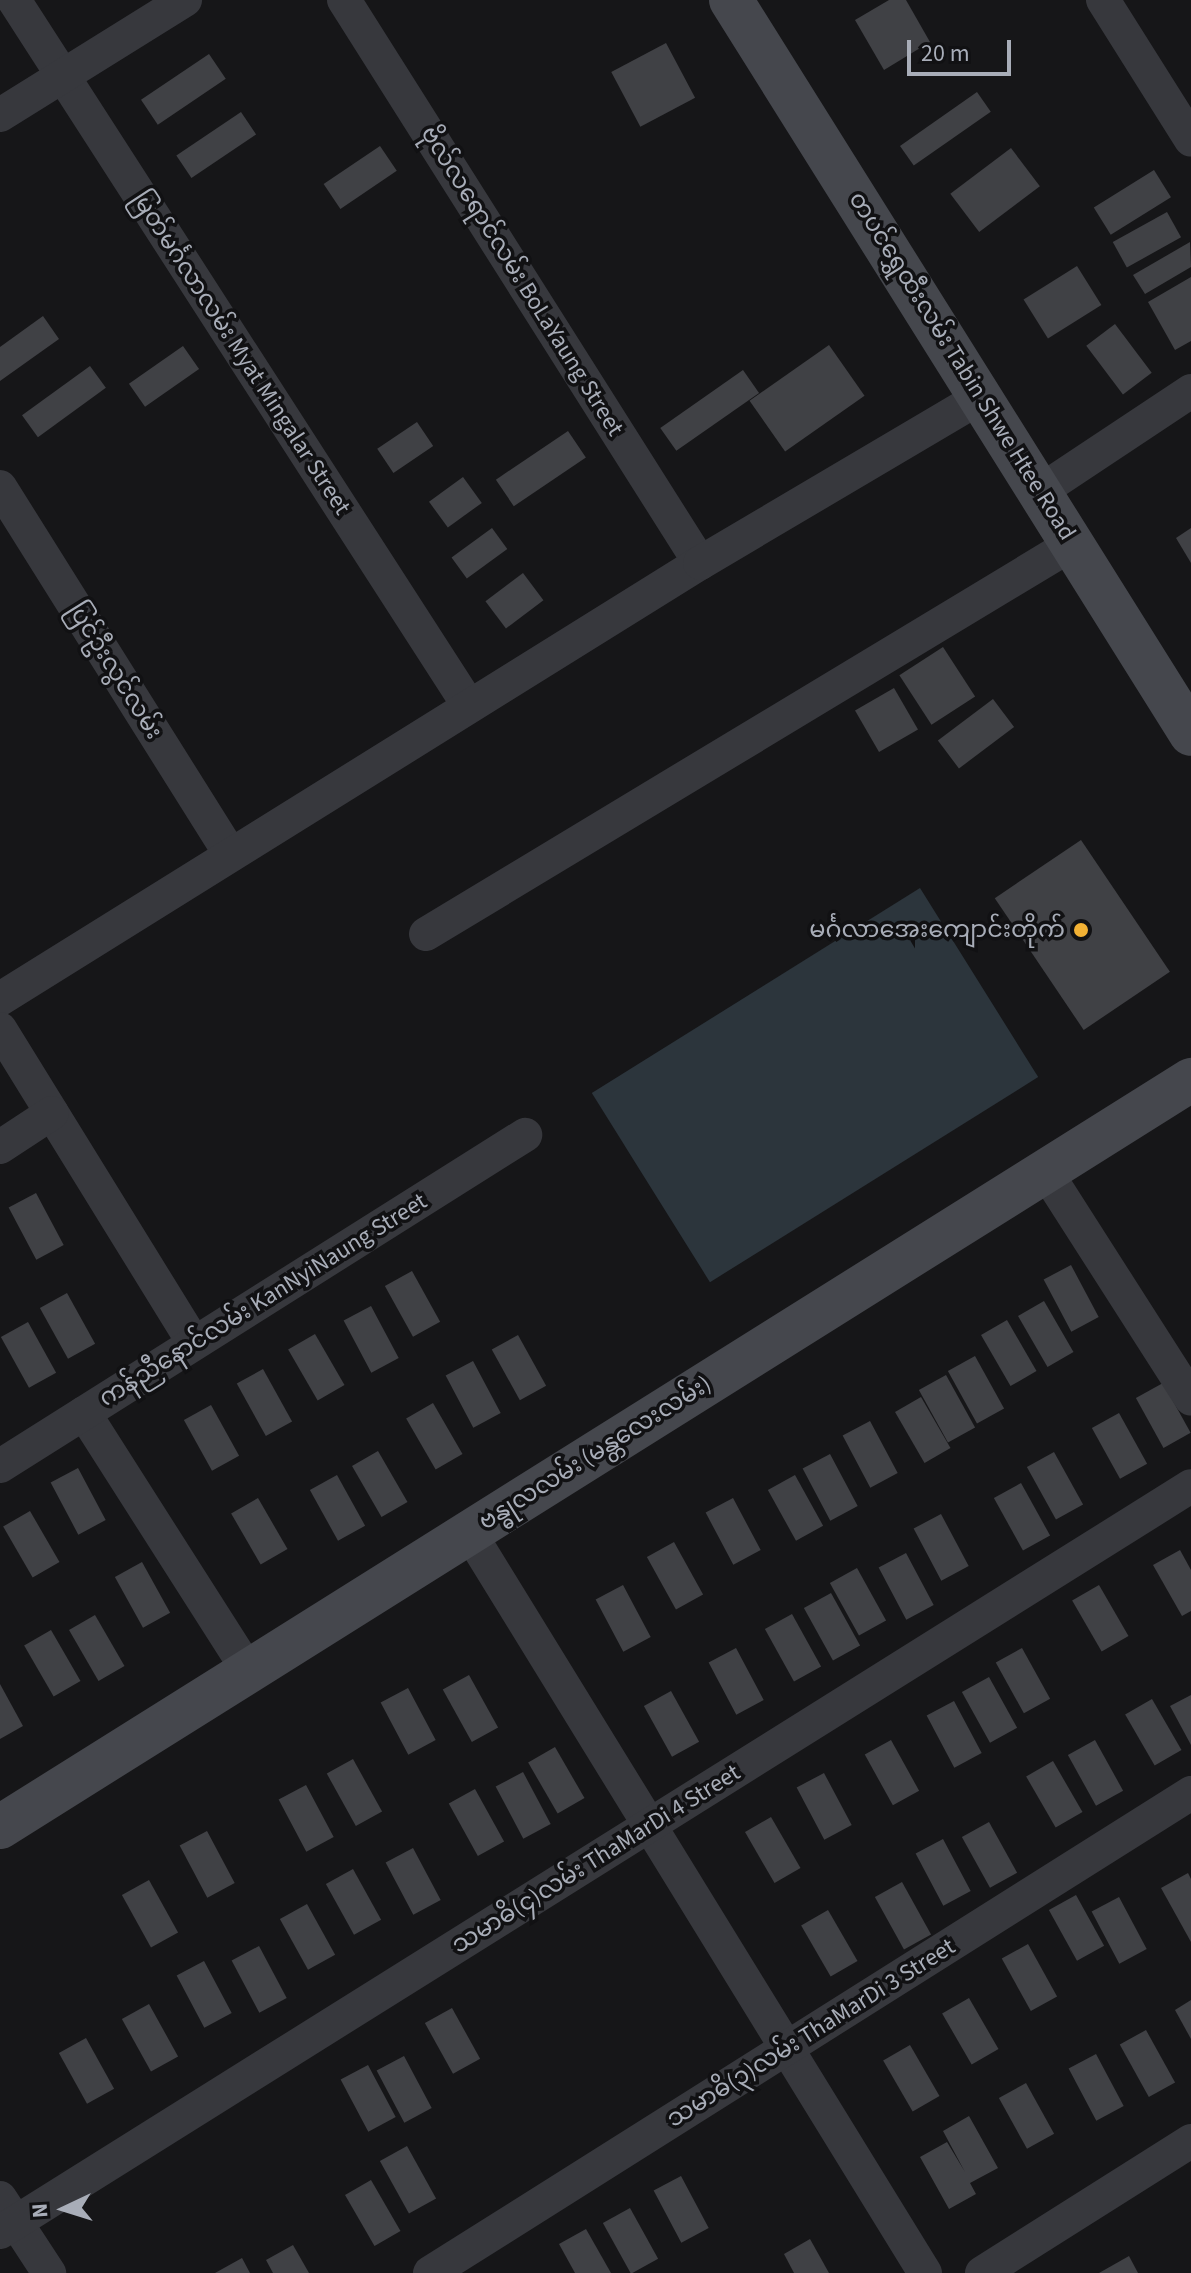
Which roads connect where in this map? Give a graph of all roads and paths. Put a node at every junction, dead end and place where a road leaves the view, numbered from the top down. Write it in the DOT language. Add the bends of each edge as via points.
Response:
graph roads {
  1 [pos="14,0"];
  2 [pos="185,0"];
  3 [pos="344,0"];
  4 [pos="731,0"];
  5 [pos="1103,0"];
  6 [pos="63,76"];
  7 [pos="0,115"];
  8 [pos="1191,140"];
  9 [pos="1191,391"];
  10 [pos="982,396"];
  11 [pos="0,487"];
  12 [pos="1042,490"];
  13 [pos="1074,543"];
  14 [pos="700,563"];
  15 [pos="469,706"];
  16 [pos="1190,729"];
  17 [pos="230,854"];
  18 [pos="426,934"];
  19 [pos="0,999"];
  20 [pos="0,1029"];
  21 [pos="1191,1080"];
  22 [pos="52,1113"];
  23 [pos="525,1135"];
  24 [pos="0,1147"];
  25 [pos="1046,1172"];
  26 [pos="194,1343"];
  27 [pos="1191,1399"];
  28 [pos="84,1413"];
  29 [pos="0,1466"];
  30 [pos="1191,1486"];
  31 [pos="469,1532"];
  32 [pos="248,1670"];
  33 [pos="1191,1793"];
  34 [pos="650,1825"];
  35 [pos="0,1827"];
  36 [pos="787,2048"];
  37 [pos="1191,2141"];
  38 [pos="5,2217"];
  39 [pos="49,2273"];
  40 [pos="430,2273"];
  41 [pos="925,2273"];
  42 [pos="982,2273"];
  1 -- 6 [label="street, မြတ်မင်္ဂလာလမ်း Myat Mingalar Street"];
  2 -- 6 [label="street"];
  3 -- 14 [label="street, ဗိုလ်လရောင်လမ်း BoLaYaung Street"];
  4 -- 10 [label="street, တပင်ရွှေထီးလမ်း Tabin Shwe Htee Road"];
  5 -- 8 [label="street"];
  6 -- 7 [label="street"];
  6 -- 15 [label="street, မြတ်မင်္ဂလာလမ်း Myat Mingalar Street"];
  9 -- 12 [label="street"];
  10 -- 12 [label="street, တပင်ရွှေထီးလမ်း Tabin Shwe Htee Road"];
  10 -- 14 [label="street"];
  11 -- 17 [label="street, ပြင်ဦးလွင်လမ်း"];
  12 -- 13 [label="street, တပင်ရွှေထီးလမ်း Tabin Shwe Htee Road"];
  13 -- 16 [label="street, တပင်ရွှေထီးလမ်း Tabin Shwe Htee Road"];
  13 -- 18 [label="street"];
  14 -- 15 [label="street"];
  15 -- 17 [label="street"];
  17 -- 19 [label="street"];
  20 -- 22 [label="street"];
  21 -- 25 [label="street, ဗန္ဓုလလမ်း (မန္တလေးလမ်း)"];
  22 -- 24 [label="street"];
  22 -- 26 [label="street"];
  23 -- 26 [label="street, ကန်ညီနောင်လမ်း KanNyiNaung Street"];
  25 -- 27 [label="street"];
  25 -- 31 [label="street, ဗန္ဓုလလမ်း (မန္တလေးလမ်း)"];
  26 -- 28 [label="street, ကန်ညီနောင်လမ်း KanNyiNaung Street"];
  28 -- 29 [label="street, ကန်ညီနောင်လမ်း KanNyiNaung Street"];
  28 -- 32 [label="street"];
  30 -- 34 [label="street, သမာဓိ(၄)လမ်း ThaMarDi 4 Street"];
  31 -- 32 [label="street, ဗန္ဓုလလမ်း (မန္တလေးလမ်း)"];
  31 -- 34 [label="street"];
  32 -- 35 [label="street, ဗန္ဓုလလမ်း (မန္တလေးလမ်း)"];
  33 -- 36 [label="street, သမာဓိ(၃)လမ်း ThaMarDi 3 Street"];
  34 -- 36 [label="street"];
  34 -- 38 [label="street, သမာဓိ(၄)လမ်း ThaMarDi 4 Street"];
  36 -- 40 [label="street, သမာဓိ(၃)လမ်း ThaMarDi 3 Street"];
  36 -- 41 [label="street"];
  37 -- 42 [label="street"];
  38 -- 39 [label="street"];
}
